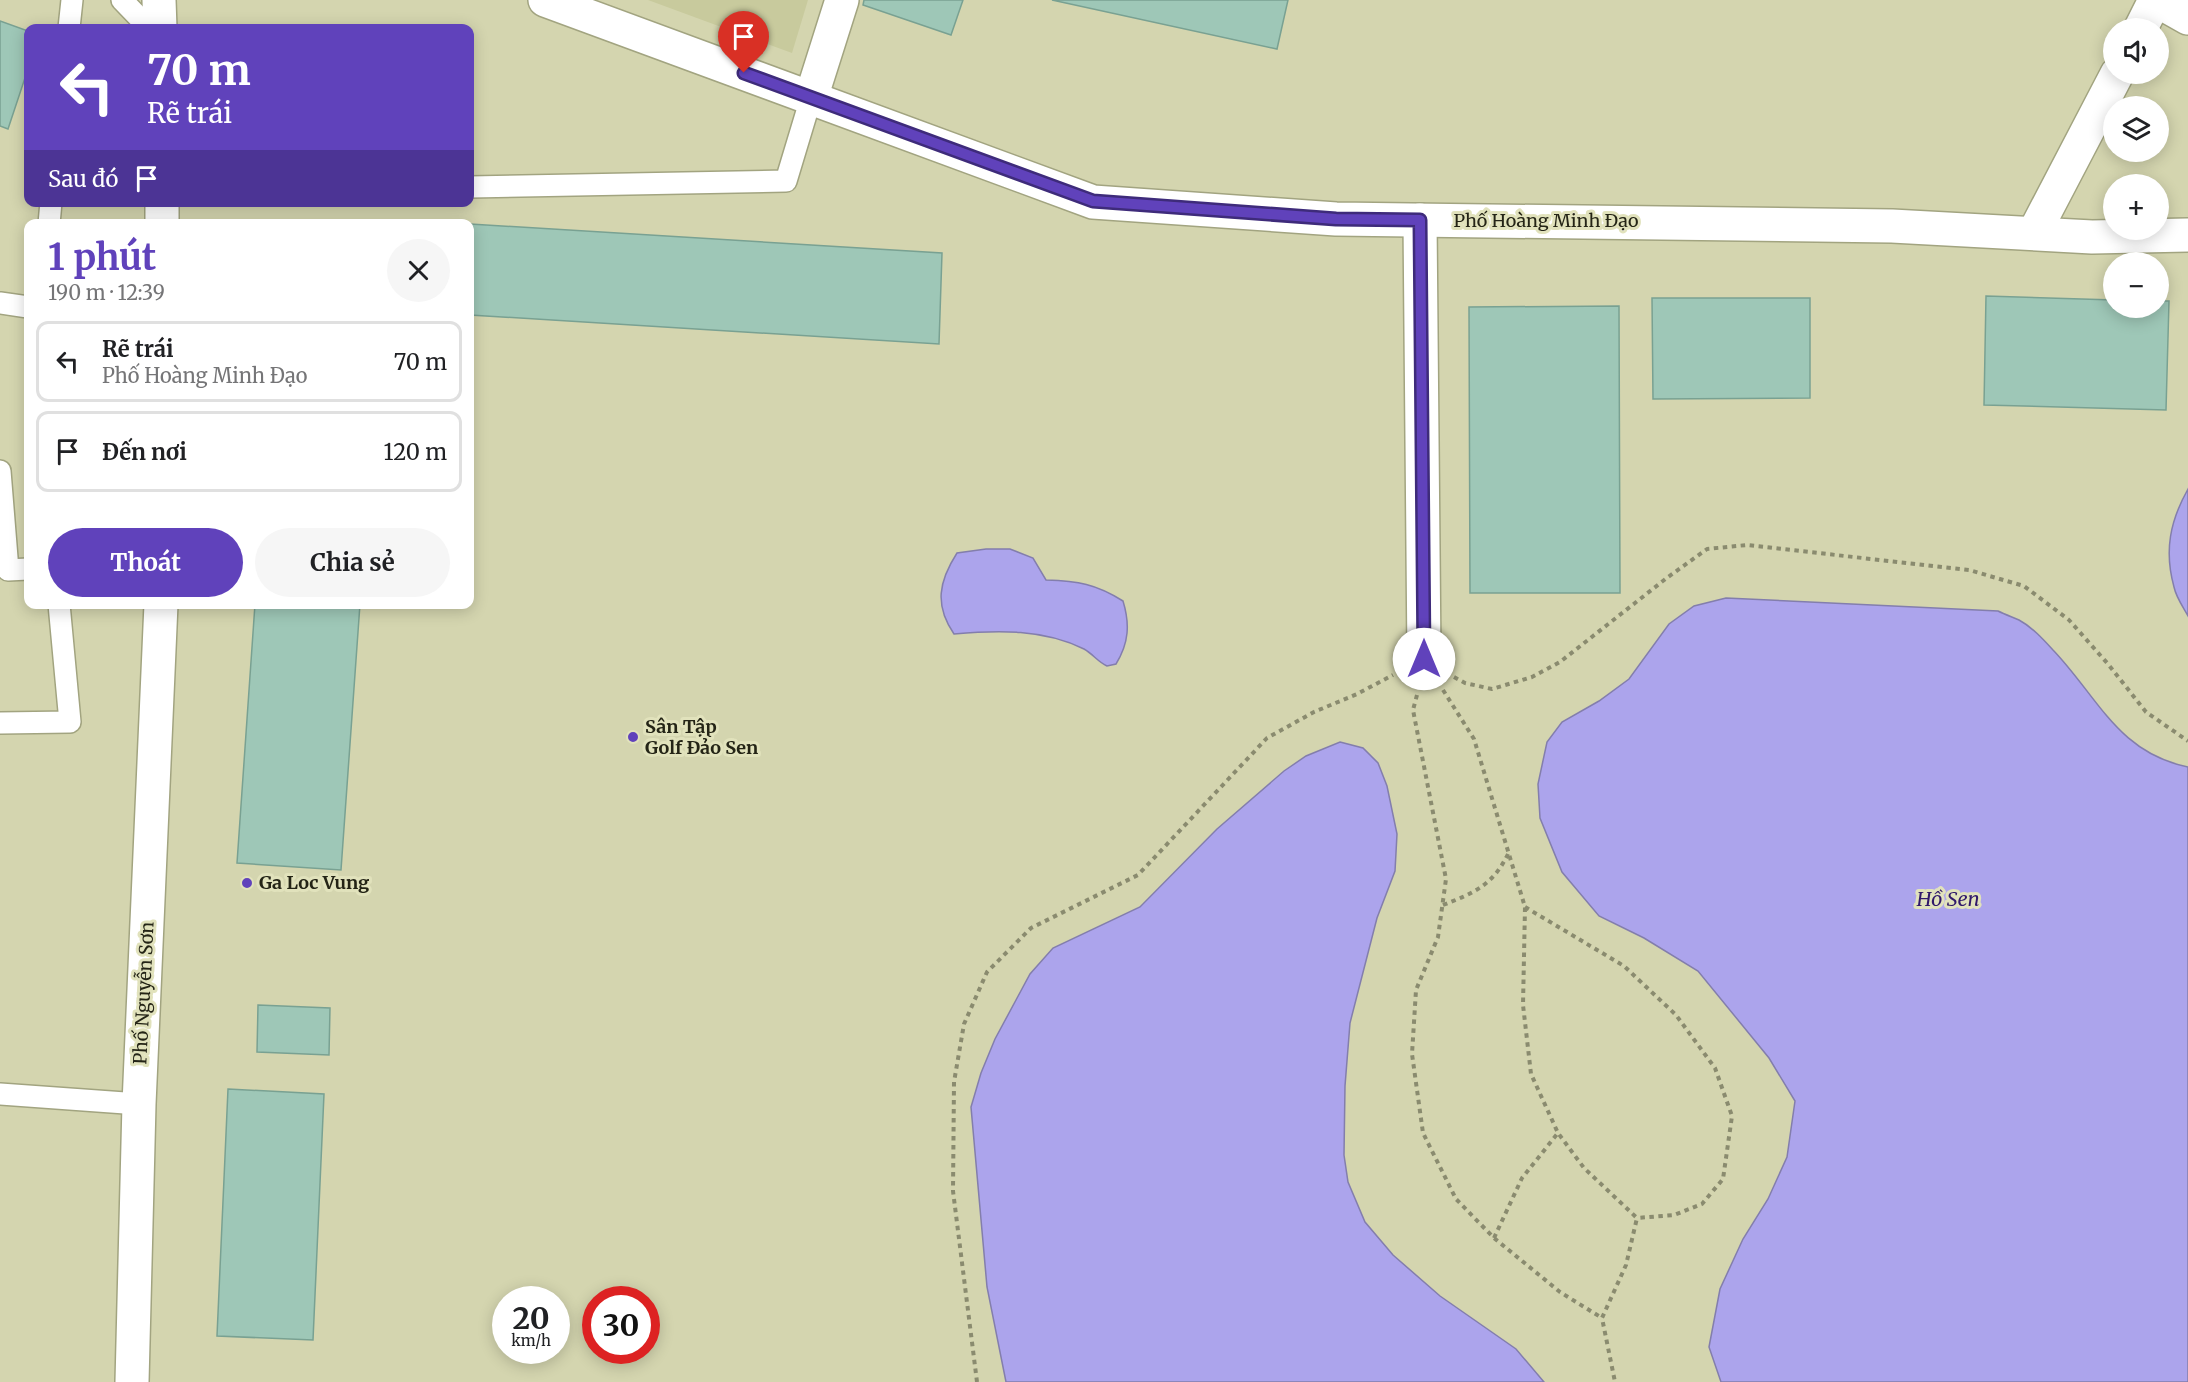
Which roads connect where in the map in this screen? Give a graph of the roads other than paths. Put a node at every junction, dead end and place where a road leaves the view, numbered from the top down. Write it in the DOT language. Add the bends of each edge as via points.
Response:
graph roads {
  1 [pos="72,0"];
  2 [pos="122,0"];
  3 [pos="159,0"];
  4 [pos="544,0"];
  5 [pos="842,0"];
  6 [pos="2156,0"];
  7 [pos="2146,18"];
  8 [pos="2188,18"];
  9 [pos="69,24"];
  10 [pos="145,24"];
  11 [pos="160,24"];
  12 [pos="2112,84"];
  13 [pos="811,98"];
  14 [pos="474,187"];
  15 [pos="1420,220"];
  16 [pos="2034,233"];
  17 [pos="2188,235"];
  18 [pos="0,303"];
  19 [pos="24,306"];
  20 [pos="0,471"];
  21 [pos="24,569"];
  22 [pos="59,609"];
  23 [pos="161,609"];
  24 [pos="1424,659"];
  25 [pos="0,723"];
  26 [pos="0,1094"];
  27 [pos="139,1104"];
  28 [pos="132,1382"];
  1 -- 9 [label="lane"];
  2 -- 10 [label="lane"];
  3 -- 11 [label="street"];
  4 -- 13 [label="street, Phố Hoàng Minh Đạo"];
  5 -- 13 [label="street"];
  6 -- 7 [label="street"];
  6 -- 8 [label="street"];
  12 -- 16 [label="street"];
  13 -- 14 [label="lane" via="786,181"];
  13 -- 15 [label="street, Phố Hoàng Minh Đạo" via="1093,201 1336,219"];
  15 -- 16 [label="street, Phố Hoàng Minh Đạo" via="1880,226"];
  15 -- 24 [label="street"];
  16 -- 17 [label="street, Phố Hoàng Minh Đạo" via="2092,237"];
  18 -- 19 [label="lane"];
  20 -- 21 [label="lane" via="8,570"];
  22 -- 25 [label="lane" via="70,722"];
  23 -- 27 [label="street, Phố Nguyễn Sơn"];
  26 -- 27 [label="lane"];
  27 -- 28 [label="street, Phố Nguyễn Sơn"];
}
